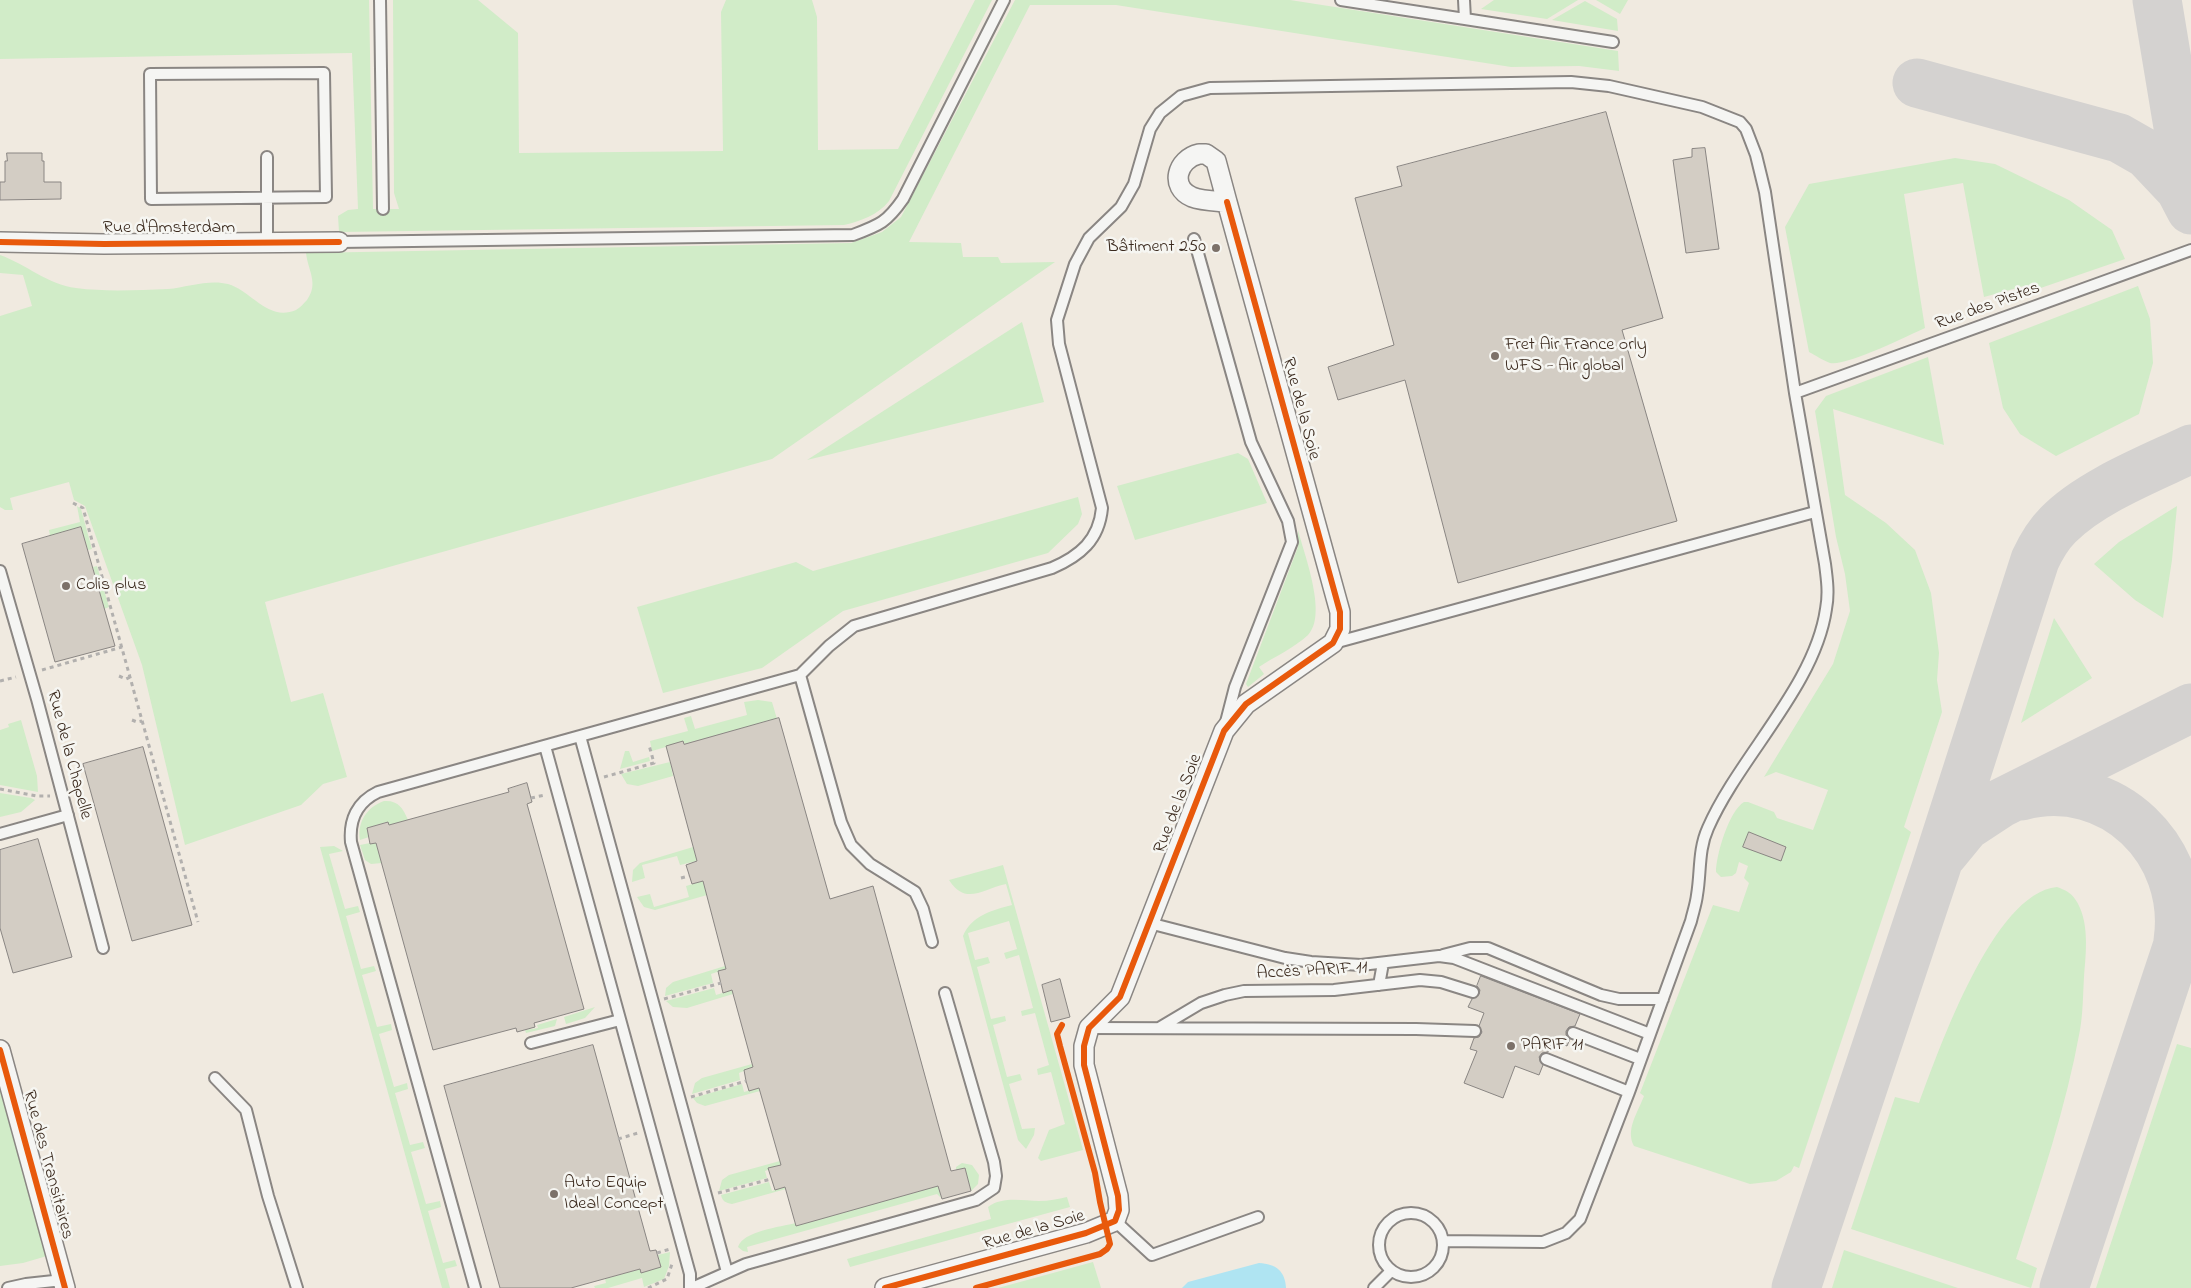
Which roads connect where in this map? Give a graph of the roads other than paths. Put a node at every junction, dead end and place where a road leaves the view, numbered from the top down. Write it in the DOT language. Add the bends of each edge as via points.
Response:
graph roads {
  1 [pos="380,0"];
  2 [pos="1004,0"];
  3 [pos="1341,0"];
  4 [pos="1464,0"];
  5 [pos="1465,20"];
  6 [pos="1612,42"];
  7 [pos="267,157"];
  8 [pos="267,198"];
  9 [pos="1227,202"];
  10 [pos="383,209"];
  11 [pos="1194,239"];
  12 [pos="0,242"];
  13 [pos="339,242"];
  14 [pos="267,243"];
  15 [pos="2191,250"];
  16 [pos="1795,393"];
  17 [pos="1816,512"];
  18 [pos="0,572"];
  19 [pos="1333,643"];
  20 [pos="800,675"];
  21 [pos="1224,731"];
  22 [pos="580,736"];
  23 [pos="545,746"];
  24 [pos="68,816"];
  25 [pos="0,834"];
  26 [pos="1148,923"];
  27 [pos="932,942"];
  28 [pos="103,948"];
  29 [pos="1439,956"];
  30 [pos="1383,963"];
  31 [pos="1379,984"];
  32 [pos="1473,992"];
  33 [pos="945,993"];
  34 [pos="1663,999"];
  35 [pos="620,1020"];
  36 [pos="1089,1028"];
  37 [pos="1158,1028"];
  38 [pos="1475,1031"];
  39 [pos="1573,1033"];
  40 [pos="1650,1034"];
  41 [pos="531,1043"];
  42 [pos="0,1050"];
  43 [pos="1640,1059"];
  44 [pos="1546,1060"];
  45 [pos="215,1078"];
  46 [pos="1629,1092"];
  47 [pos="1258,1217"];
  48 [pos="1115,1221"];
  49 [pos="1443,1241"];
  50 [pos="1391,1270"];
  51 [pos="727,1272"];
  52 [pos="64,1284"];
  53 [pos="8,1288"];
  54 [pos="42,1288"];
  55 [pos="297,1288"];
  56 [pos="475,1288"];
  57 [pos="691,1288"];
  58 [pos="887,1288"];
  59 [pos="1374,1288"];
  1 -- 10 [label="lane"];
  2 -- 13 [label="lane" via="903,198 890,217 853,235"];
  3 -- 5 [label="lane"];
  4 -- 5 [label="lane"];
  5 -- 6 [label="lane"];
  7 -- 8 [label="lane"];
  8 -- 8 [label="lane" via="326,197 324,73 150,74 151,199"];
  8 -- 14 [label="lane"];
  9 -- 19 [label="street, Rue de la Soie" via="1340,612 1340,629"];
  11 -- 21 [label="lane" via="1251,442 1288,521 1292,542 1235,687"];
  12 -- 14 [label="street, Rue d'Amsterdam"];
  13 -- 14 [label="street, Rue d'Amsterdam"];
  15 -- 16 [label="lane, Rue des Pistes"];
  16 -- 17 [label="lane"];
  16 -- 20 [label="lane" via="1764,192 1751,139 1740,122 1702,107 1609,86 1571,82 1210,88 1181,96 1160,113 1150,129 1134,184 1121,207 1089,238 1075,264 1058,320 1059,344 1102,508 1101,522 1089,543 1072,560 1052,568 854,626"];
  17 -- 19 [label="lane"];
  17 -- 34 [label="lane" via="1828,586 1819,638 1786,702 1730,785 1708,827 1701,844 1697,897 1691,921"];
  18 -- 24 [label="lane, Rue de la Chapelle"];
  19 -- 21 [label="street, Rue de la Soie" via="1246,704"];
  20 -- 22 [label="lane"];
  20 -- 27 [label="lane" via="841,822 851,845 870,864 915,892"];
  21 -- 26 [label="street, Rue de la Soie"];
  22 -- 23 [label="lane"];
  22 -- 51 [label="lane"];
  23 -- 35 [label="lane"];
  23 -- 56 [label="lane" via="378,792 364,801 351,822 351,842"];
  24 -- 25 [label="lane"];
  24 -- 28 [label="lane, Rue de la Chapelle"];
  26 -- 30 [label="lane" via="1285,958 1362,965"];
  26 -- 36 [label="street, Rue de la Soie" via="1120,997"];
  29 -- 30 [label="lane"];
  29 -- 34 [label="lane" via="1470,948 1488,948 1601,995 1619,999"];
  29 -- 40 [label="lane" via="1468,962"];
  30 -- 31 [label="lane"];
  31 -- 32 [label="lane, Accès PARIF 11" via="1441,982"];
  31 -- 37 [label="lane, Accès PARIF 11" via="1334,990 1234,992 1201,1003"];
  33 -- 51 [label="lane" via="994,1162 994,1188 976,1200"];
  34 -- 40 [label="lane"];
  35 -- 41 [label="lane"];
  35 -- 57 [label="lane" via="690,1274"];
  36 -- 37 [label="lane"];
  36 -- 48 [label="street" via="1084,1046 1084,1065 1118,1196 1119,1210"];
  37 -- 38 [label="lane"];
  39 -- 43 [label="lane"];
  40 -- 43 [label="lane"];
  42 -- 52 [label="street, Rue des Transitaires"];
  43 -- 46 [label="lane"];
  44 -- 46 [label="lane"];
  45 -- 55 [label="lane" via="246,1110 268,1196"];
  46 -- 49 [label="lane" via="1584,1211 1566,1233 1552,1240 1534,1243"];
  47 -- 48 [label="lane" via="1152,1255"];
  48 -- 58 [label="street, Rue de la Soie" via="1086,1233"];
  49 -- 50 [label="lane" via="1438,1262 1431,1270 1411,1277"];
  49 -- 50 [label="lane" via="1439,1231 1425,1217 1405,1214 1395,1218 1387,1224 1379,1243 1384,1263"];
  50 -- 59 [label="lane"];
  51 -- 57 [label="lane"];
  52 -- 53 [label="lane" via="26,1284"];
  52 -- 54 [label="lane"];
}
